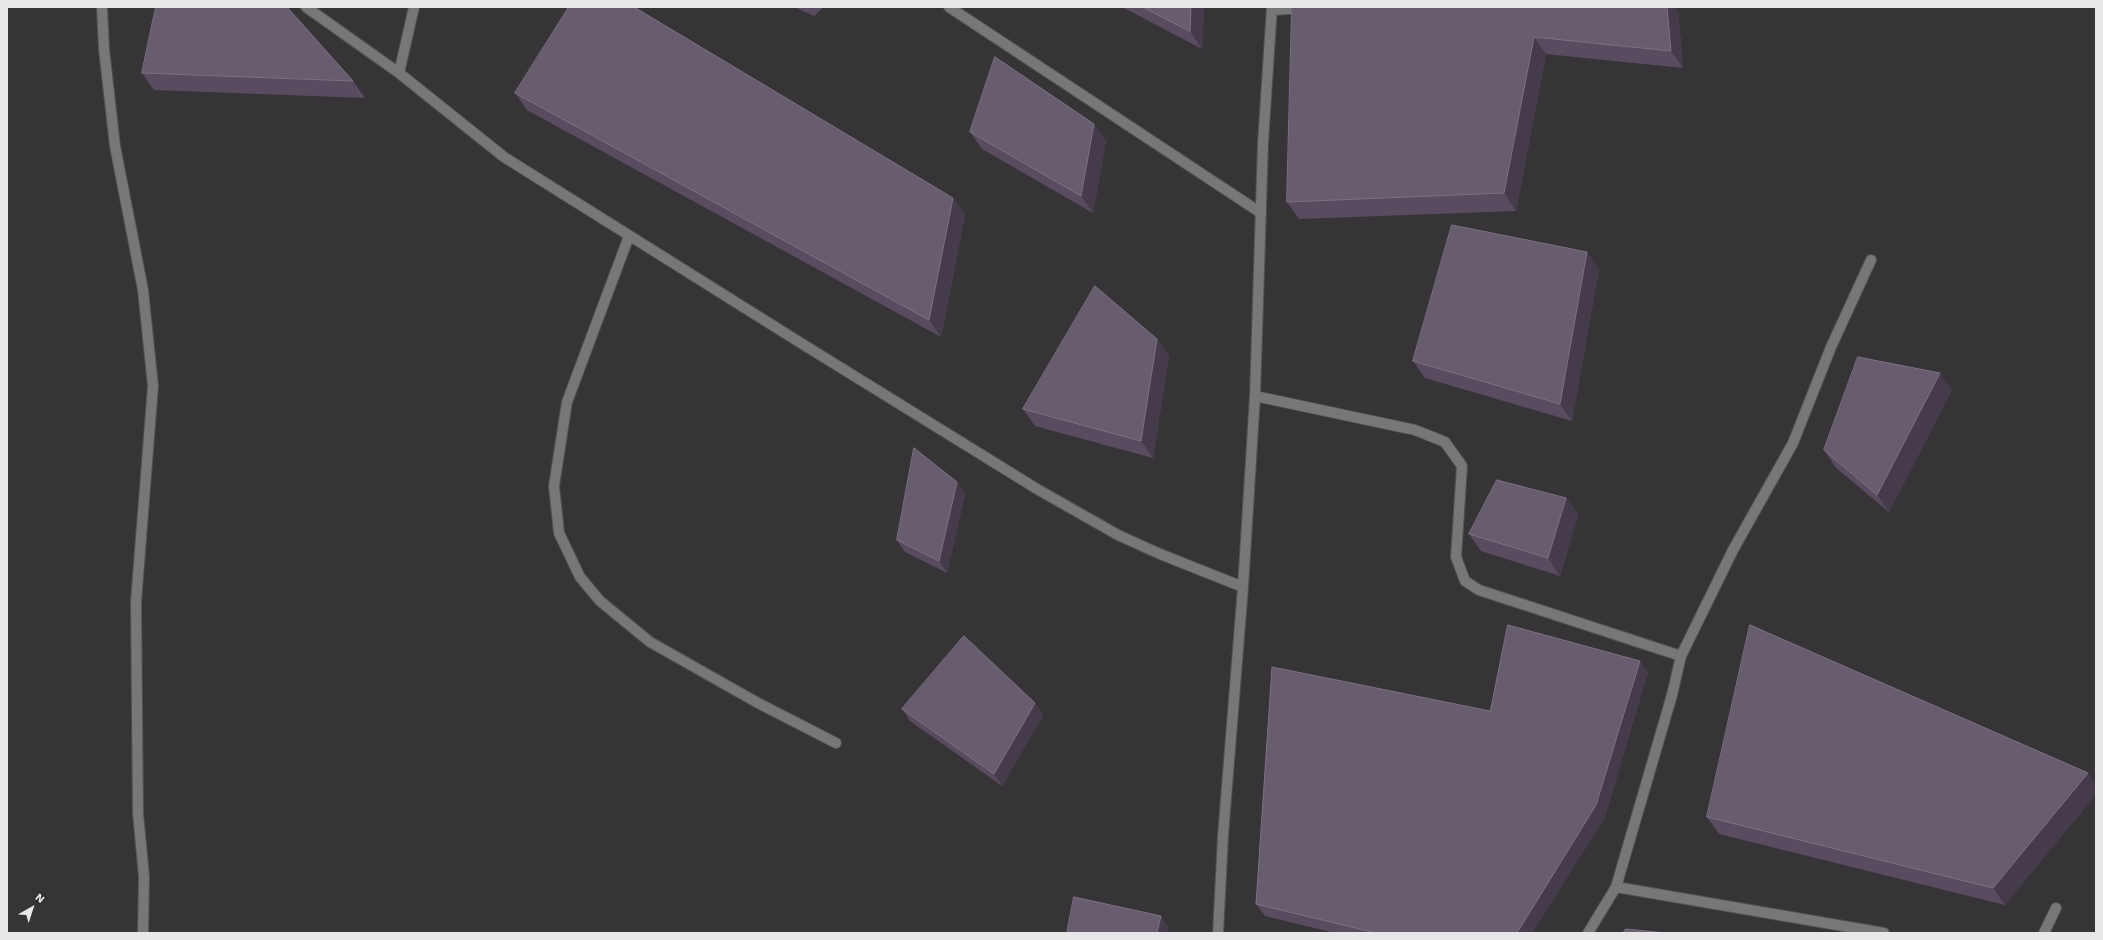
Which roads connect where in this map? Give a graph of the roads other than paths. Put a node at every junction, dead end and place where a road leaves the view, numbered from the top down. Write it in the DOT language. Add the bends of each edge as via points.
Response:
graph roads {
  1 [pos="102,7"];
  2 [pos="306,7"];
  3 [pos="414,7"];
  4 [pos="949,7"];
  5 [pos="1272,8"];
  6 [pos="1317,8"];
  7 [pos="399,73"];
  8 [pos="1260,213"];
  9 [pos="629,236"];
  10 [pos="1871,260"];
  11 [pos="1255,396"];
  12 [pos="1243,587"];
  13 [pos="1681,656"];
  14 [pos="836,743"];
  15 [pos="1616,887"];
  16 [pos="2056,908"];
  17 [pos="143,933"];
  18 [pos="1218,933"];
  19 [pos="1588,933"];
  20 [pos="1884,933"];
  21 [pos="2044,933"];
  1 -- 17 [label="street" via="115,146 143,290 154,386 136,602 138,813 144,877"];
  2 -- 7 [label="street"];
  3 -- 7 [label="street"];
  4 -- 8 [label="street"];
  5 -- 6 [label="street"];
  5 -- 8 [label="street"];
  7 -- 9 [label="street" via="504,157"];
  8 -- 11 [label="street"];
  9 -- 12 [label="street" via="1037,489 1118,535"];
  9 -- 14 [label="street" via="567,402 554,486 559,533 580,577 600,601 650,642 758,703"];
  10 -- 13 [label="street" via="1831,348 1793,443 1733,550"];
  11 -- 12 [label="street"];
  11 -- 13 [label="street" via="1415,430 1445,442 1462,466 1456,557 1465,581 1479,590"];
  12 -- 18 [label="street" via="1222,836"];
  13 -- 15 [label="street"];
  15 -- 19 [label="street"];
  15 -- 20 [label="street"];
  16 -- 21 [label="street"];
}
